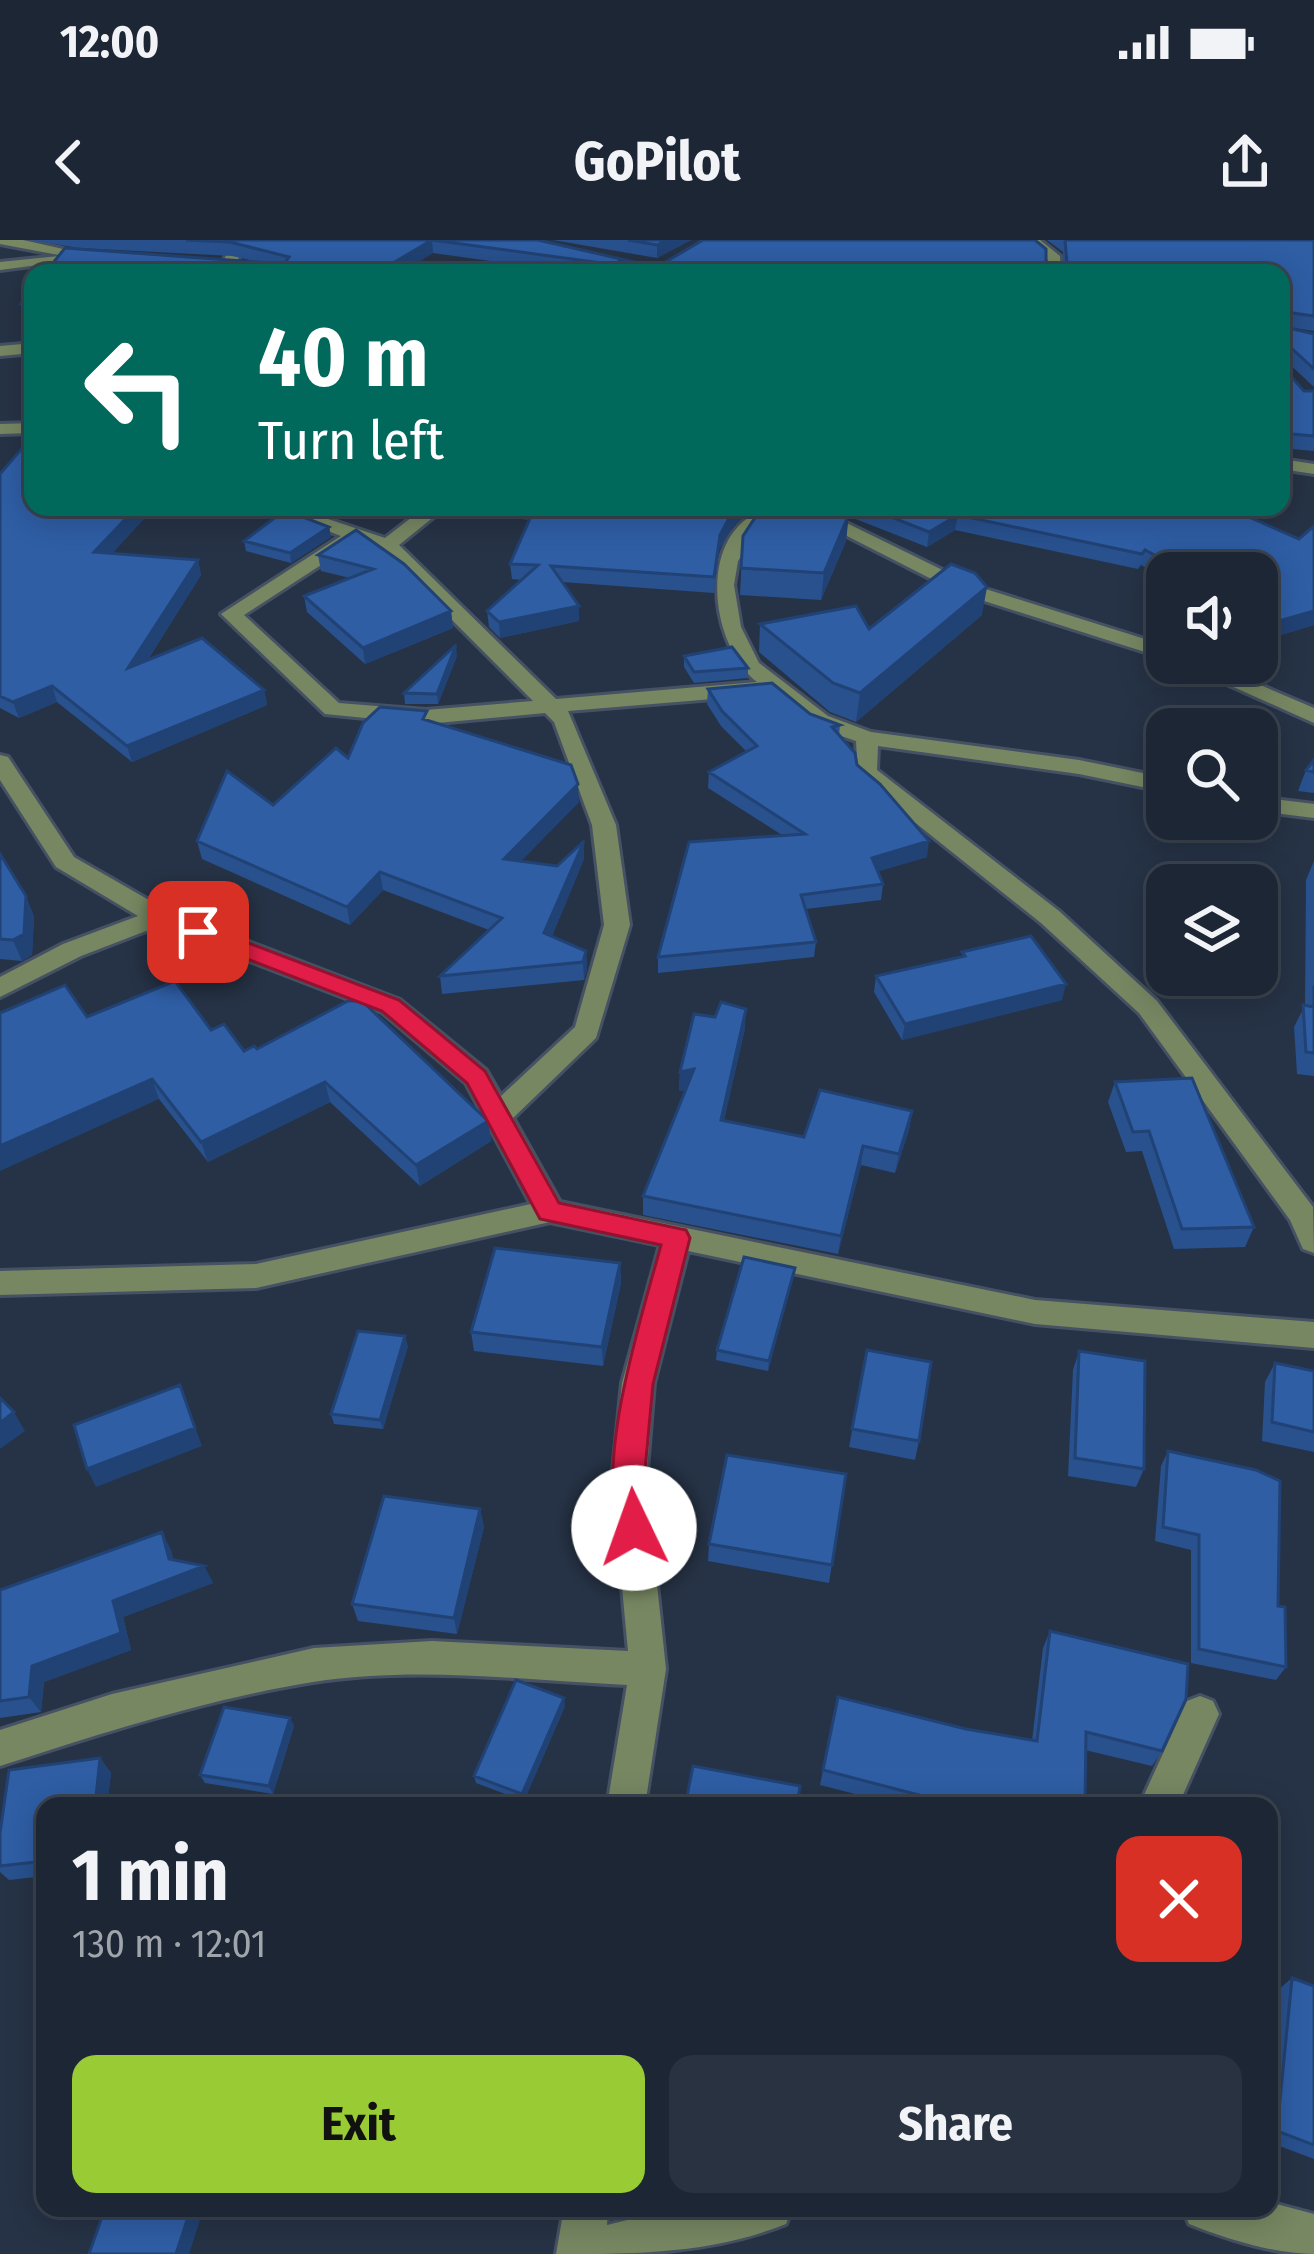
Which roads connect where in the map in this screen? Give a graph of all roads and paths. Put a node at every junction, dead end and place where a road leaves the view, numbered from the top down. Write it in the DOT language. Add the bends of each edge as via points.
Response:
graph roads {
  1 [pos="0,240"];
  2 [pos="1031,240"];
  3 [pos="79,256"];
  4 [pos="112,260"];
  5 [pos="1055,264"];
  6 [pos="0,266"];
  7 [pos="300,516"];
  8 [pos="425,516"];
  9 [pos="765,516"];
  10 [pos="817,516"];
  11 [pos="356,535"];
  12 [pos="388,545"];
  13 [pos="1146,646"];
  14 [pos="1240,684"];
  15 [pos="776,687"];
  16 [pos="551,707"];
  17 [pos="1314,716"];
  18 [pos="867,738"];
  19 [pos="0,762"];
  20 [pos="1146,781"];
  21 [pos="1278,807"];
  22 [pos="1314,811"];
  23 [pos="159,917"];
  24 [pos="0,988"];
  25 [pos="497,1116"];
  26 [pos="550,1211"];
  27 [pos="676,1238"];
  28 [pos="1314,1240"];
  29 [pos="0,1283"];
  30 [pos="1314,1335"];
  31 [pos="648,1669"];
  32 [pos="1200,1714"];
  33 [pos="0,1748"];
  34 [pos="627,1797"];
  35 [pos="1162,1797"];
  36 [pos="585,2217"];
  37 [pos="733,2217"];
  38 [pos="1239,2217"];
  39 [pos="1314,2237"];
  40 [pos="580,2254"];
  1 -- 3 [label="street"];
  2 -- 5 [label="street"];
  3 -- 4 [label="street"];
  3 -- 6 [label="street"];
  7 -- 11 [label="street"];
  8 -- 12 [label="street"];
  9 -- 15 [label="street" via="736,541 724,585 730,627 750,666"];
  10 -- 13 [label="street" via="966,590"];
  11 -- 12 [label="street"];
  11 -- 16 [label="street" via="231,614 333,709 426,718"];
  12 -- 16 [label="street"];
  14 -- 17 [label="street"];
  15 -- 16 [label="street"];
  15 -- 18 [label="street" via="820,721"];
  16 -- 25 [label="street" via="564,720 604,825 617,925 586,1031"];
  18 -- 20 [label="street"];
  18 -- 28 [label="street" via="866,772 1050,917 1148,1007"];
  19 -- 23 [label="street" via="64,862"];
  21 -- 22 [label="street"];
  23 -- 24 [label="street"];
  23 -- 25 [label="street" via="391,1006 476,1077"];
  25 -- 26 [label="street"];
  26 -- 27 [label="street"];
  26 -- 29 [label="street" via="256,1276"];
  27 -- 30 [label="street" via="1035,1312"];
  27 -- 31 [label="street" via="638,1384 629,1481"];
  31 -- 33 [label="street" via="432,1658 314,1665 112,1712"];
  31 -- 34 [label="street"];
  32 -- 35 [label="street"];
  36 -- 40 [label="street"];
  37 -- 40 [label="street"];
  38 -- 39 [label="street"];
}
